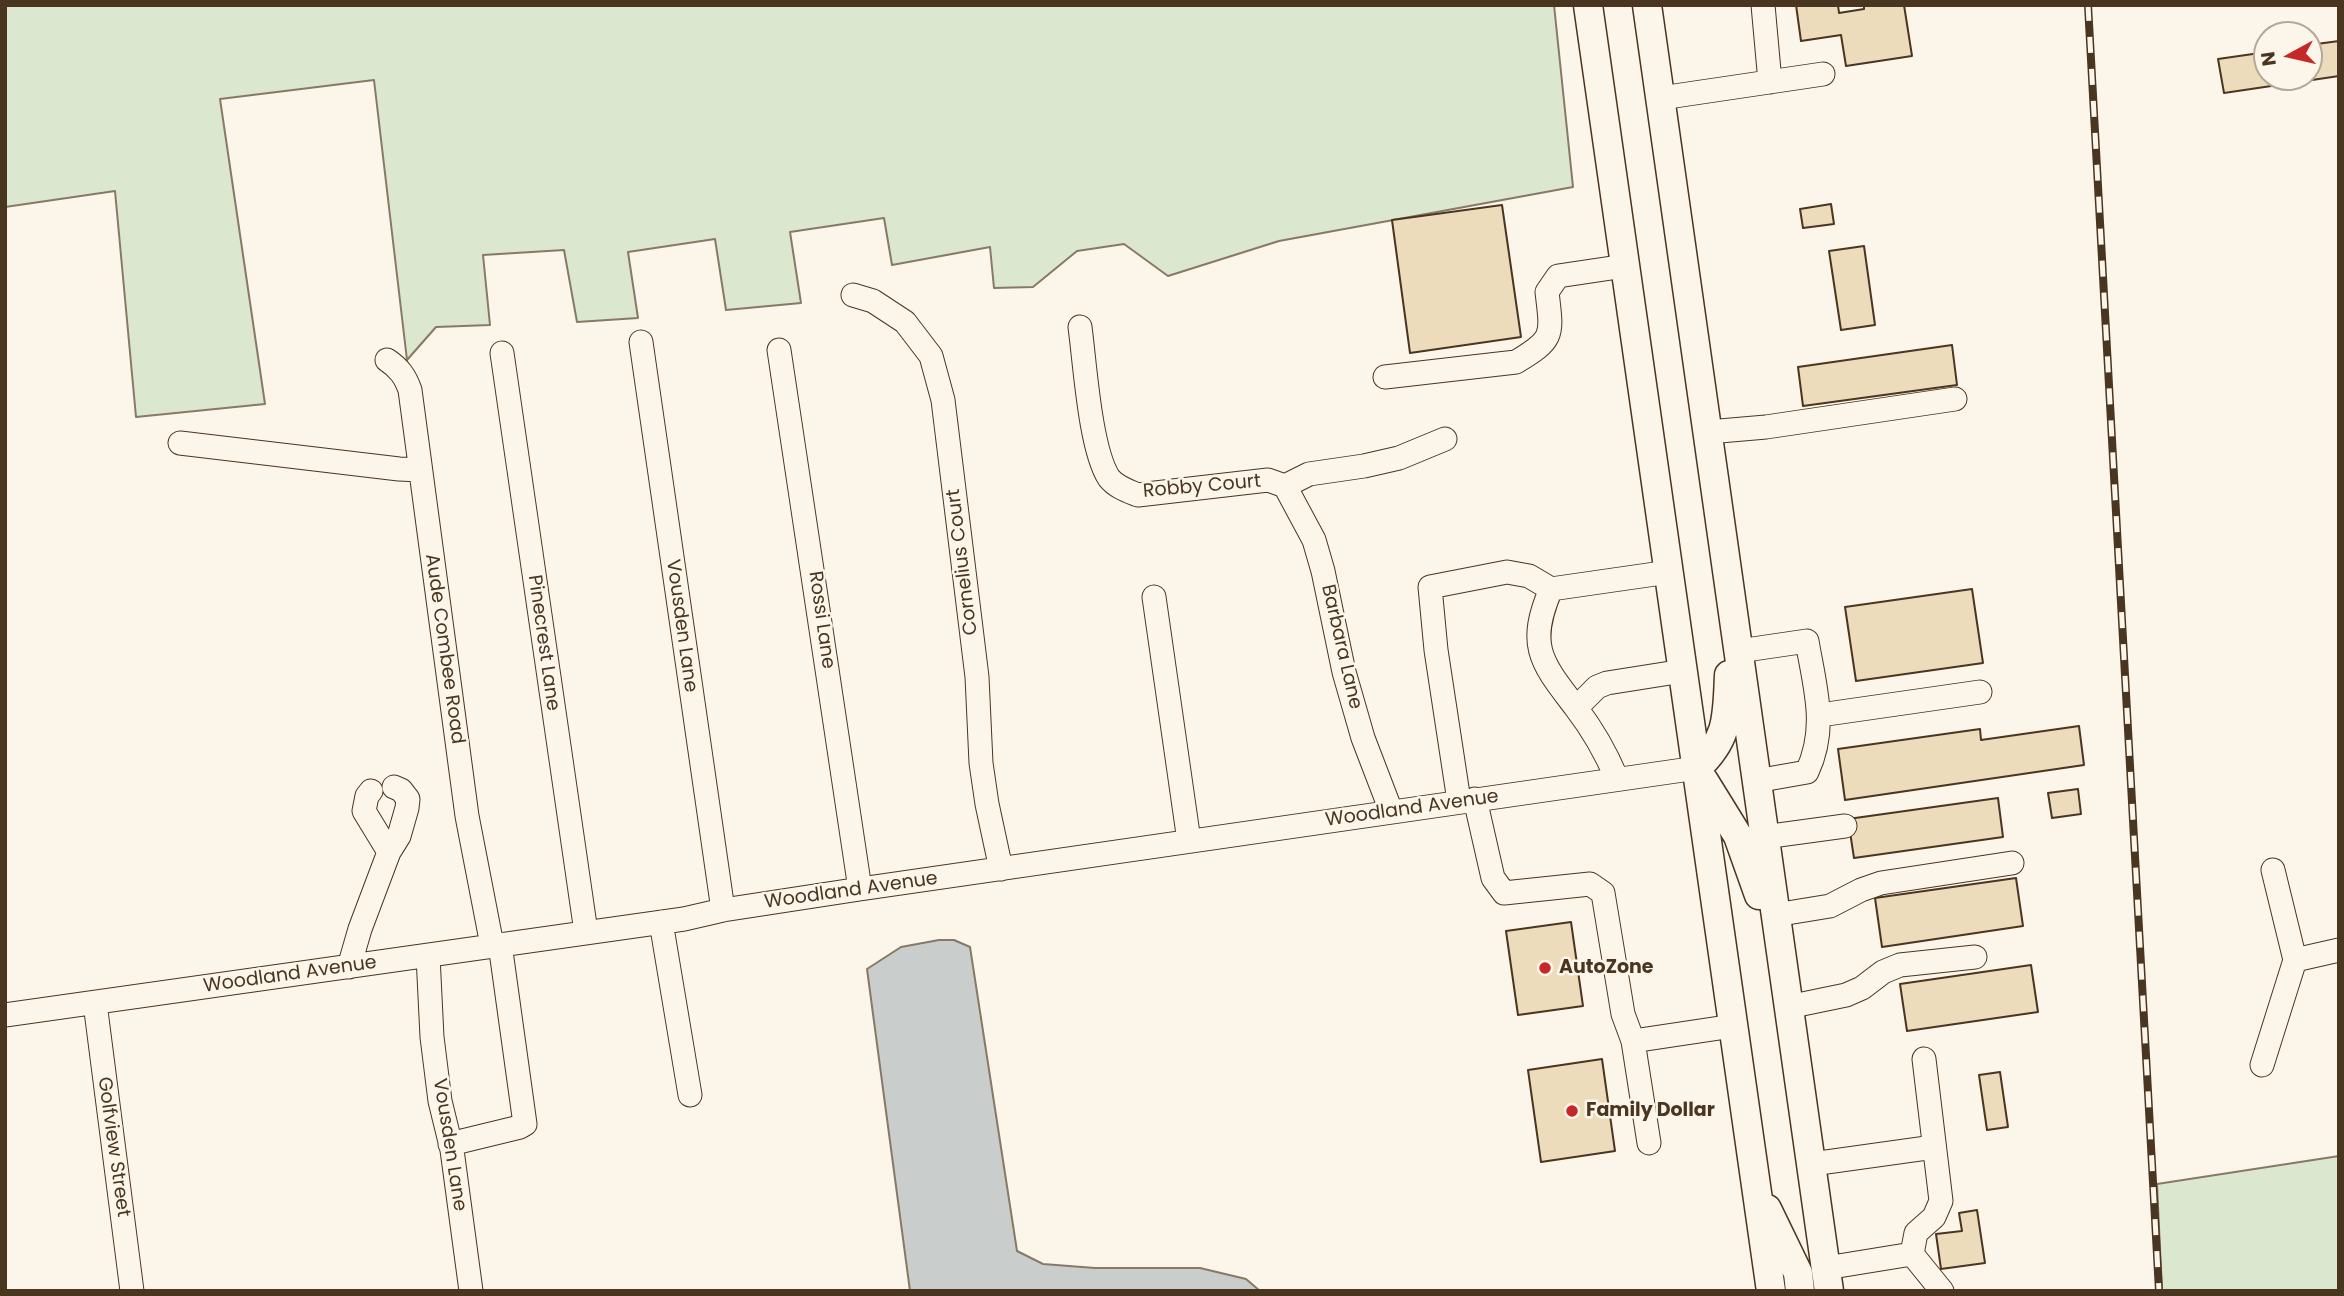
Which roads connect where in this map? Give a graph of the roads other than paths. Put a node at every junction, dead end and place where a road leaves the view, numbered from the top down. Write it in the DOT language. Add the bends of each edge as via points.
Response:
graph roads {
  1 [pos="1588,5"];
  2 [pos="1647,5"];
  3 [pos="1763,5"];
  4 [pos="1823,75"];
  5 [pos="1770,82"];
  6 [pos="1661,98"];
  7 [pos="1625,266"];
  8 [pos="853,295"];
  9 [pos="1080,327"];
  10 [pos="640,342"];
  11 [pos="779,350"];
  12 [pos="502,353"];
  13 [pos="387,360"];
  14 [pos="1385,377"];
  15 [pos="1955,399"];
  16 [pos="1708,432"];
  17 [pos="1445,439"];
  18 [pos="180,443"];
  19 [pos="420,470"];
  20 [pos="1285,486"];
  21 [pos="1669,572"];
  22 [pos="1551,589"];
  23 [pos="1153,597"];
  24 [pos="1732,603"];
  25 [pos="1739,651"];
  26 [pos="1683,671"];
  27 [pos="1980,692"];
  28 [pos="1576,708"];
  29 [pos="1819,715"];
  30 [pos="1697,768"];
  31 [pos="1617,779"];
  32 [pos="1756,780"];
  33 [pos="394,787"];
  34 [pos="371,791"];
  35 [pos="1467,800"];
  36 [pos="1391,811"];
  37 [pos="1845,826"];
  38 [pos="1764,837"];
  39 [pos="1189,841"];
  40 [pos="389,852"];
  41 [pos="2012,863"];
  42 [pos="1000,869"];
  43 [pos="2273,870"];
  44 [pos="860,889"];
  45 [pos="723,910"];
  46 [pos="1775,915"];
  47 [pos="661,922"];
  48 [pos="586,932"];
  49 [pos="496,945"];
  50 [pos="2339,950"];
  51 [pos="428,956"];
  52 [pos="1975,957"];
  53 [pos="2295,960"];
  54 [pos="349,967"];
  55 [pos="1783,971"];
  56 [pos="95,1003"];
  57 [pos="1788,1007"];
  58 [pos="5,1015"];
  59 [pos="1733,1026"];
  60 [pos="1633,1041"];
  61 [pos="1924,1059"];
  62 [pos="2262,1065"];
  63 [pos="690,1095"];
  64 [pos="1649,1143"];
  65 [pos="450,1144"];
  66 [pos="1934,1147"];
  67 [pos="1812,1164"];
  68 [pos="1755,1185"];
  69 [pos="1912,1255"];
  70 [pos="1827,1279"];
  71 [pos="132,1291"];
  72 [pos="471,1291"];
  73 [pos="1771,1291"];
  74 [pos="1800,1291"];
  75 [pos="1942,1291"];
  1 -- 7 [label="main road"];
  2 -- 6 [label="main road"];
  3 -- 5 [label="street"];
  4 -- 5 [label="street"];
  5 -- 6 [label="street"];
  6 -- 16 [label="main road"];
  7 -- 14 [label="street" via="1558,276 1547,292 1551,328 1546,340 1516,362"];
  7 -- 21 [label="main road"];
  8 -- 42 [label="street, Cornelius Court" via="873,301 905,322 931,356 943,400 977,677 981,762"];
  9 -- 20 [label="street, Robby Court" via="1097,442 1110,478 1119,487 1138,495 1268,480"];
  10 -- 45 [label="street, Vousden Lane"];
  11 -- 44 [label="street, Rossi Lane"];
  12 -- 48 [label="street, Pinecrest Lane"];
  13 -- 19 [label="street, Aude Combee Road" via="405,376 410,390"];
  15 -- 16 [label="street"];
  16 -- 24 [label="main road"];
  17 -- 20 [label="street, Robby Court" via="1399,458 1309,474"];
  18 -- 19 [label="street"];
  19 -- 49 [label="street, Aude Combee Road" via="467,816"];
  20 -- 36 [label="street, Barbara Lane" via="1314,540 1359,725"];
  21 -- 22 [label="street"];
  21 -- 26 [label="main road"];
  22 -- 28 [label="street" via="1542,610 1540,650 1547,669"];
  22 -- 35 [label="street" via="1529,576 1507,572 1430,587 1436,650"];
  23 -- 39 [label="street"];
  24 -- 25 [label="main road"];
  24 -- 30 [label="main road" via="1723,732"];
  25 -- 29 [label="street" via="1807,642"];
  25 -- 32 [label="main road"];
  26 -- 28 [label="street" via="1607,683"];
  26 -- 30 [label="main road"];
  27 -- 29 [label="street"];
  28 -- 31 [label="street" via="1597,737"];
  29 -- 32 [label="street" via="1816,753 1807,772"];
  30 -- 31 [label="street, Woodland Avenue"];
  30 -- 55 [label="main road" via="1738,835"];
  30 -- 59 [label="main road"];
  31 -- 35 [label="street, Woodland Avenue"];
  32 -- 38 [label="main road"];
  33 -- 40 [label="street" via="408,799 399,836"];
  34 -- 40 [label="street" via="365,811"];
  35 -- 36 [label="street, Woodland Avenue"];
  35 -- 60 [label="street" via="1493,878 1504,893 1590,884 1603,893 1623,1014"];
  36 -- 39 [label="street, Woodland Avenue"];
  37 -- 38 [label="street"];
  38 -- 46 [label="main road"];
  39 -- 42 [label="street, Woodland Avenue"];
  40 -- 54 [label="street"];
  41 -- 46 [label="street" via="1881,883 1830,906"];
  42 -- 44 [label="street, Woodland Avenue"];
  43 -- 53 [label="street"];
  44 -- 45 [label="street, Woodland Avenue"];
  45 -- 47 [label="street, Woodland Avenue"];
  46 -- 55 [label="main road"];
  47 -- 48 [label="street, Woodland Avenue"];
  47 -- 63 [label="street"];
  48 -- 49 [label="street, Woodland Avenue"];
  49 -- 51 [label="street, Woodland Avenue"];
  49 -- 65 [label="street, Aude Combee Road" via="525,1124"];
  50 -- 53 [label="street"];
  51 -- 54 [label="street, Woodland Avenue"];
  51 -- 65 [label="street, Vousden Lane" via="432,1037"];
  52 -- 57 [label="street" via="1900,965 1846,995"];
  53 -- 62 [label="street"];
  54 -- 56 [label="street, Woodland Avenue"];
  55 -- 57 [label="main road"];
  56 -- 58 [label="street, Woodland Avenue"];
  56 -- 71 [label="street, Golfview Street"];
  57 -- 67 [label="main road"];
  59 -- 60 [label="street"];
  59 -- 68 [label="main road"];
  60 -- 64 [label="street"];
  61 -- 66 [label="street"];
  65 -- 72 [label="street, Vousden Lane"];
  66 -- 67 [label="street"];
  66 -- 69 [label="street" via="1941,1201 1934,1217 1916,1233"];
  67 -- 70 [label="main road"];
  68 -- 73 [label="main road"];
  68 -- 74 [label="main road" via="1798,1273"];
  69 -- 70 [label="street"];
  69 -- 75 [label="street"];
}
